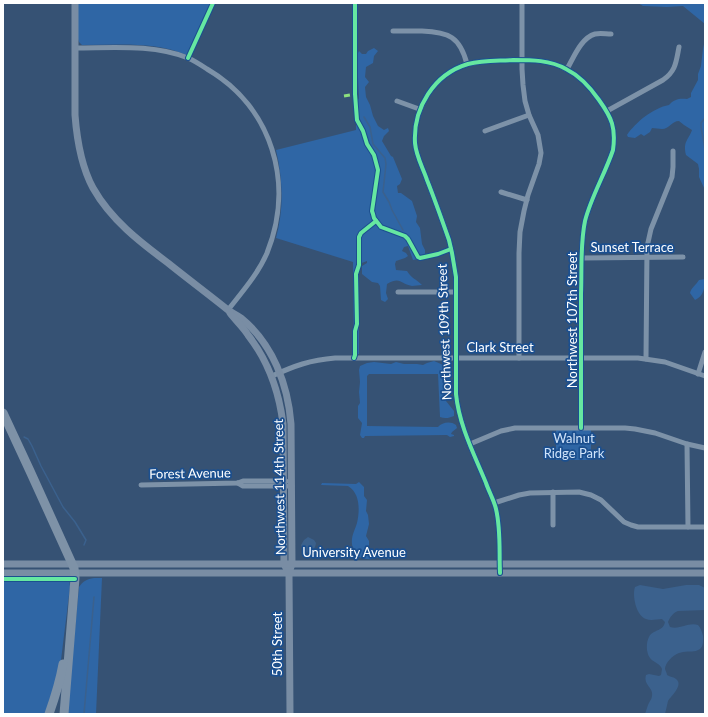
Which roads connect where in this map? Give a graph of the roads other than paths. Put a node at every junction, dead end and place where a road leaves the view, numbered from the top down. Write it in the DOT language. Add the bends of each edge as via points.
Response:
graph roads {
  1 [pos="75,3"];
  2 [pos="522,3"];
  3 [pos="393,31"];
  4 [pos="611,34"];
  5 [pos="679,47"];
  6 [pos="75,48"];
  7 [pos="522,60"];
  8 [pos="467,64"];
  9 [pos="567,69"];
  10 [pos="397,100"];
  11 [pos="419,109"];
  12 [pos="607,111"];
  13 [pos="529,115"];
  14 [pos="485,131"];
  15 [pos="673,151"];
  16 [pos="501,192"];
  17 [pos="527,200"];
  18 [pos="582,258"];
  19 [pos="646,258"];
  20 [pos="683,258"];
  21 [pos="398,292"];
  22 [pos="456,292"];
  23 [pos="228,310"];
  24 [pos="705,352"];
  25 [pos="456,358"];
  26 [pos="519,358"];
  27 [pos="581,358"];
  28 [pos="646,359"];
  29 [pos="280,373"];
  30 [pos="698,374"];
  31 [pos="272,376"];
  32 [pos="705,376"];
  33 [pos="3,413"];
  34 [pos="581,428"];
  35 [pos="470,444"];
  36 [pos="687,444"];
  37 [pos="705,448"];
  38 [pos="283,484"];
  39 [pos="292,484"];
  40 [pos="141,485"];
  41 [pos="553,492"];
  42 [pos="494,503"];
  43 [pos="553,525"];
  44 [pos="688,527"];
  45 [pos="705,527"];
  46 [pos="3,564"];
  47 [pos="284,564"];
  48 [pos="292,564"];
  49 [pos="500,564"];
  50 [pos="705,564"];
  51 [pos="73,569"];
  52 [pos="3,573"];
  53 [pos="289,573"];
  54 [pos="500,573"];
  55 [pos="705,573"];
  56 [pos="72,609"];
  57 [pos="49,714"];
  58 [pos="64,714"];
  59 [pos="290,714"];
  1 -- 6 [label="main road, Northwest 114th Street"];
  2 -- 7 [label="street"];
  3 -- 8 [label="street" via="446,34 461,48"];
  4 -- 9 [label="street" via="590,36 582,43"];
  5 -- 12 [label="street" via="675,67 669,76"];
  6 -- 23 [label="main road, Northwest 114th Street" via="77,137 82,160 100,200 131,234"];
  6 -- 23 [label="street" via="144,48 188,58 218,75 233,88 249,105 262,125 276,165 277,216 271,243 261,266"];
  7 -- 8 [label="street, Northwest 109th Street"];
  7 -- 9 [label="street, Northwest 107th Street" via="544,61"];
  7 -- 13 [label="street" via="525,101"];
  8 -- 11 [label="street, Northwest 109th Street" via="441,78"];
  9 -- 12 [label="street, Northwest 107th Street" via="585,83"];
  10 -- 11 [label="street"];
  11 -- 22 [label="street, Northwest 109th Street" via="415,130 416,149 449,240 456,277"];
  12 -- 18 [label="street, Northwest 107th Street" via="614,131 613,150 590,206 583,235"];
  13 -- 14 [label="street"];
  13 -- 17 [label="street" via="538,135 541,153"];
  15 -- 19 [label="street" via="672,177 651,229"];
  16 -- 17 [label="street"];
  17 -- 26 [label="street" via="520,232"];
  18 -- 19 [label="street, Sunset Terrace"];
  18 -- 27 [label="street, Northwest 107th Street"];
  19 -- 20 [label="street, Sunset Terrace"];
  19 -- 28 [label="street"];
  21 -- 22 [label="street"];
  22 -- 25 [label="street, Northwest 109th Street"];
  23 -- 29 [label="main road, Northwest 114th Street" via="240,317 257,334 273,357"];
  23 -- 31 [label="main road, Northwest 114th Street" via="249,335"];
  24 -- 30 [label="street"];
  25 -- 26 [label="street, Clark Street"];
  25 -- 29 [label="street, Clark Street" via="335,358 301,364"];
  25 -- 35 [label="street, Northwest 109th Street" via="456,394 460,416"];
  26 -- 27 [label="street, Clark Street"];
  27 -- 28 [label="street, Clark Street"];
  27 -- 34 [label="street, Northwest 107th Street"];
  28 -- 30 [label="street, Clark Street" via="665,362"];
  29 -- 31 [label="street, Clark Street"];
  29 -- 39 [label="main road, Northwest 114th Street" via="290,412"];
  30 -- 32 [label="street, Clark Street"];
  31 -- 38 [label="main road, Northwest 114th Street" via="281,407"];
  33 -- 51 [label="highway"];
  34 -- 35 [label="street" via="510,429"];
  34 -- 36 [label="street" via="635,429"];
  35 -- 42 [label="street, Northwest 109th Street"];
  36 -- 37 [label="street"];
  36 -- 44 [label="street"];
  38 -- 39 [label="street, Forest Avenue"];
  38 -- 40 [label="street, Forest Avenue" via="243,481"];
  38 -- 47 [label="main road, Northwest 114th Street"];
  39 -- 48 [label="main road, Northwest 114th Street"];
  41 -- 42 [label="street" via="519,495"];
  41 -- 43 [label="street"];
  41 -- 44 [label="street" via="579,492 591,495 601,500 624,522 638,527"];
  42 -- 49 [label="street, Northwest 109th Street" via="500,534"];
  44 -- 45 [label="street"];
  46 -- 51 [label="main road, University Avenue"];
  47 -- 48 [label="main road, University Avenue"];
  47 -- 51 [label="main road, University Avenue"];
  47 -- 53 [label="main road, Northwest 114th Street"];
  48 -- 49 [label="main road, University Avenue"];
  48 -- 53 [label="main road, Northwest 114th Street"];
  49 -- 50 [label="main road, University Avenue"];
  49 -- 54 [label="street, Northwest 109th Street"];
  51 -- 52 [label="main road, University Avenue"];
  51 -- 53 [label="main road, University Avenue"];
  51 -- 56 [label="highway" via="75,578"];
  53 -- 54 [label="main road, University Avenue"];
  53 -- 59 [label="main road, 50th Street"];
  54 -- 55 [label="main road, University Avenue"];
  56 -- 57 [label="highway" via="61,677"];
  56 -- 58 [label="highway"];
}
